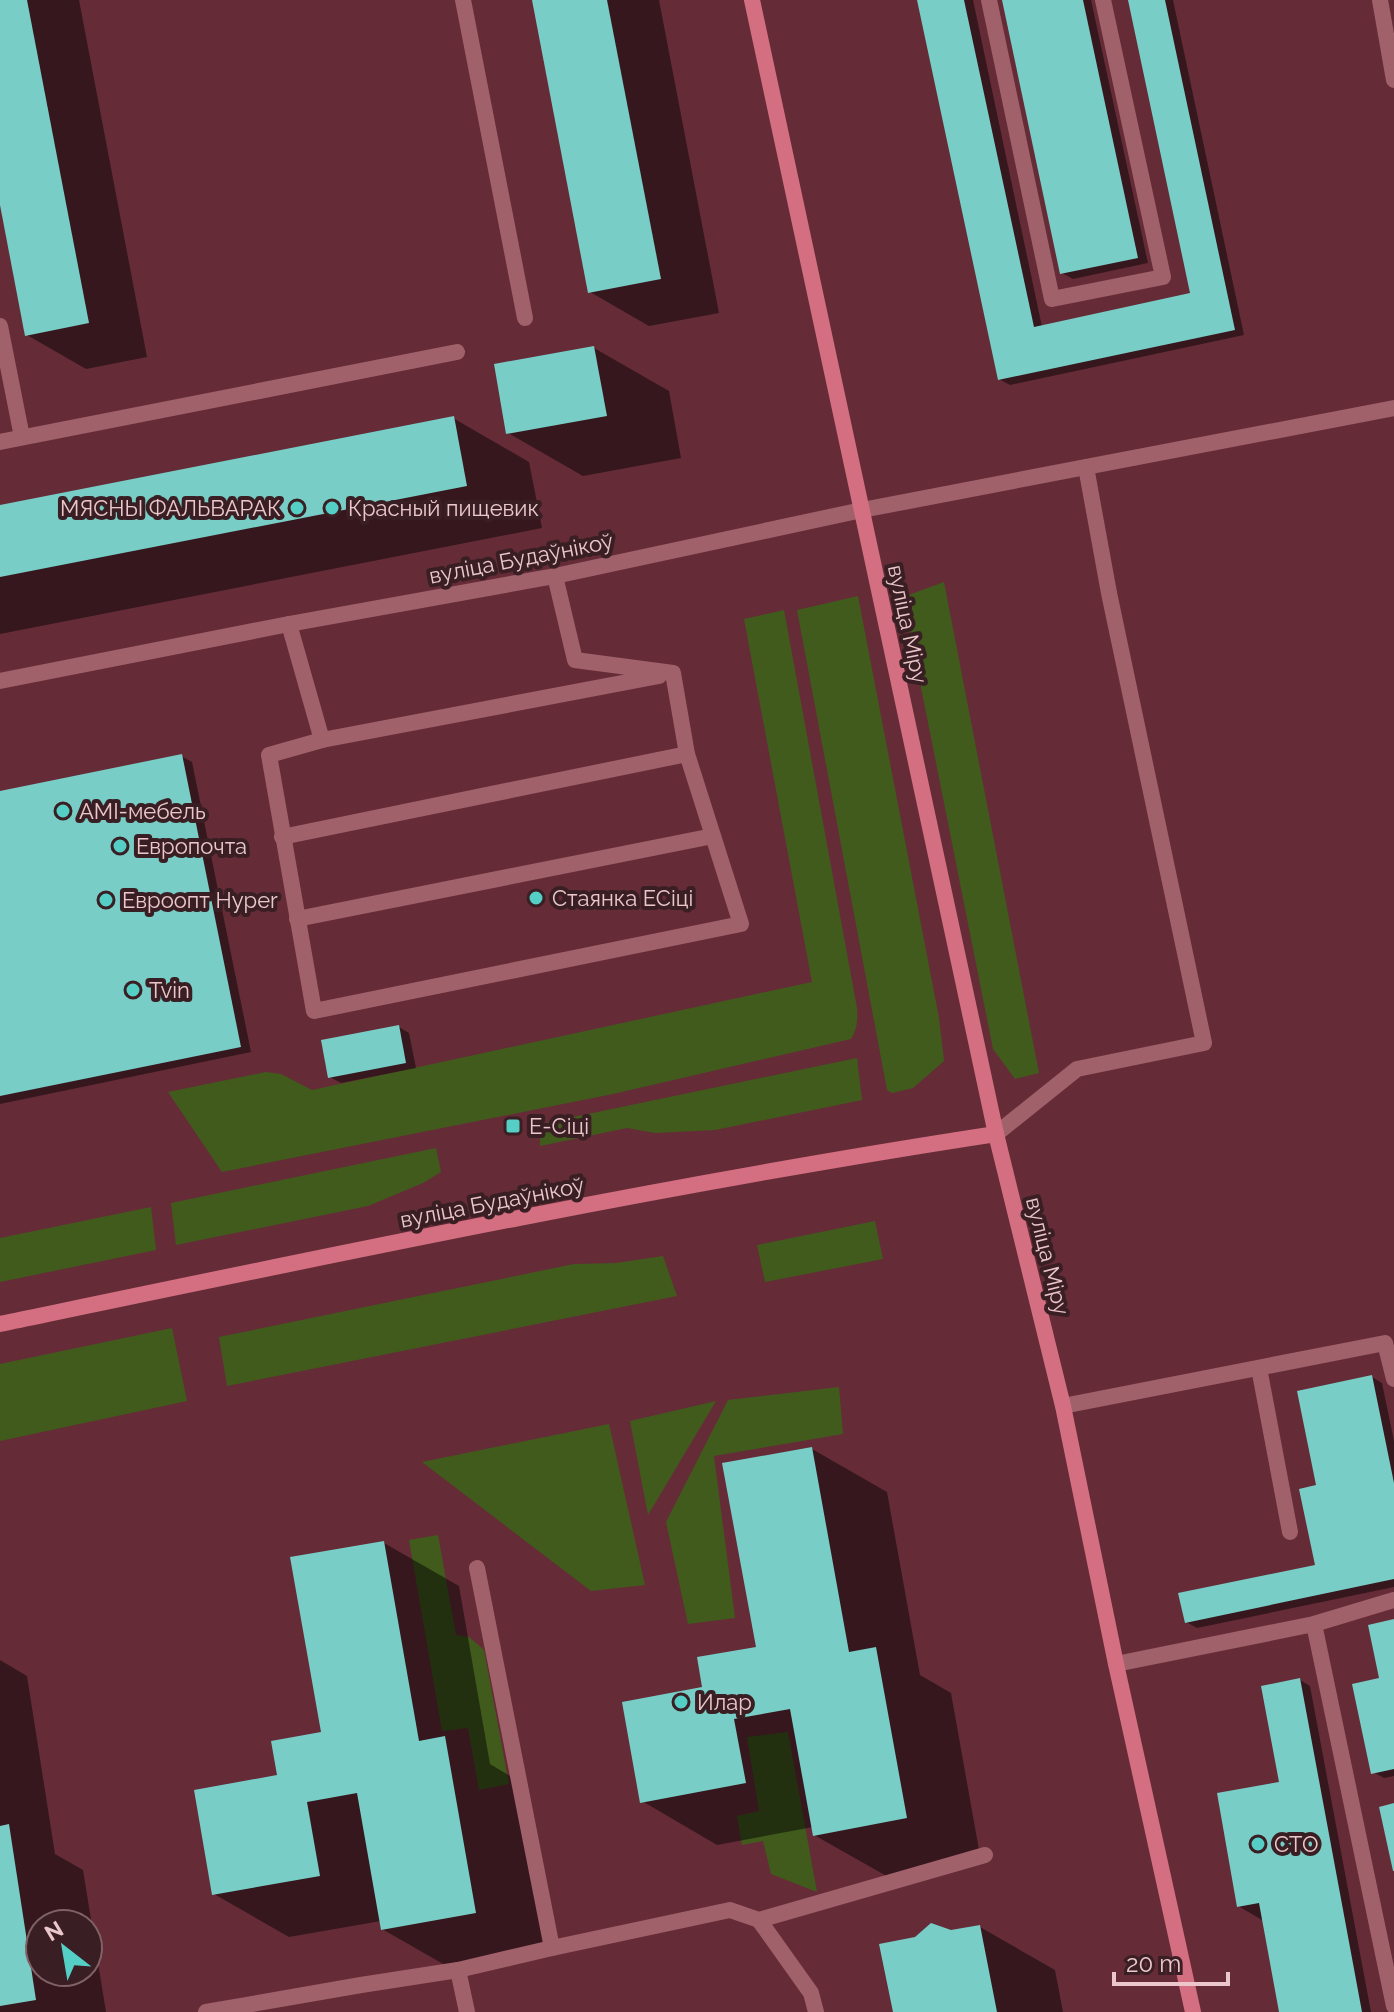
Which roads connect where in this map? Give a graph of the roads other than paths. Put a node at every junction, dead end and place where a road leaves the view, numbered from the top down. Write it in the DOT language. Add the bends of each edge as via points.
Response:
graph roads {
  1 [pos="463,0"];
  2 [pos="752,0"];
  3 [pos="989,0"];
  4 [pos="1103,0"];
  5 [pos="1380,0"];
  6 [pos="1394,80"];
  7 [pos="525,318"];
  8 [pos="0,326"];
  9 [pos="457,352"];
  10 [pos="1394,408"];
  11 [pos="22,437"];
  12 [pos="0,442"];
  13 [pos="1086,467"];
  14 [pos="862,510"];
  15 [pos="555,576"];
  16 [pos="289,624"];
  17 [pos="673,673"];
  18 [pos="0,681"];
  19 [pos="322,740"];
  20 [pos="687,754"];
  21 [pos="713,836"];
  22 [pos="282,837"];
  23 [pos="297,919"];
  24 [pos="996,1134"];
  25 [pos="0,1324"];
  26 [pos="1259,1368"];
  27 [pos="1394,1379"];
  28 [pos="1063,1406"];
  29 [pos="1290,1532"];
  30 [pos="477,1568"];
  31 [pos="1394,1600"];
  32 [pos="1314,1624"];
  33 [pos="1116,1664"];
  34 [pos="985,1855"];
  35 [pos="759,1920"];
  36 [pos="552,1948"];
  37 [pos="458,1970"];
  38 [pos="1394,2006"];
  39 [pos="206,2012"];
  40 [pos="467,2012"];
  41 [pos="816,2012"];
  42 [pos="1193,2012"];
  1 -- 7 [label="street"];
  2 -- 14 [label="main road, вуліца Міру"];
  3 -- 4 [label="street" via="1052,299 1163,277"];
  5 -- 6 [label="street"];
  8 -- 11 [label="street"];
  9 -- 11 [label="street"];
  10 -- 13 [label="street"];
  11 -- 12 [label="street"];
  13 -- 14 [label="street"];
  13 -- 24 [label="street" via="1204,1043 1077,1069"];
  14 -- 15 [label="street, вуліца Будаўнікоў"];
  14 -- 24 [label="main road, вуліца Міру"];
  15 -- 16 [label="street, вуліца Будаўнікоў"];
  15 -- 17 [label="street" via="575,660"];
  16 -- 18 [label="street, вуліца Будаўнікоў"];
  16 -- 19 [label="street"];
  17 -- 19 [label="street"];
  17 -- 20 [label="street"];
  19 -- 22 [label="street" via="269,755"];
  20 -- 21 [label="street"];
  20 -- 22 [label="street"];
  21 -- 23 [label="street"];
  21 -- 23 [label="street" via="741,924 314,1011"];
  22 -- 23 [label="street"];
  24 -- 25 [label="main road, вуліца Будаўнікоў" via="632,1196"];
  24 -- 28 [label="main road, вуліца Міру"];
  26 -- 27 [label="street" via="1385,1343"];
  26 -- 28 [label="street"];
  26 -- 29 [label="street"];
  28 -- 33 [label="main road, вуліца Міру"];
  30 -- 36 [label="street"];
  31 -- 32 [label="street"];
  32 -- 33 [label="street"];
  32 -- 38 [label="street"];
  33 -- 42 [label="main road, вуліца Міру"];
  34 -- 35 [label="street"];
  35 -- 36 [label="street" via="730,1910"];
  35 -- 41 [label="street" via="811,1993"];
  36 -- 37 [label="street"];
  37 -- 39 [label="street"];
  37 -- 40 [label="street"];
}
